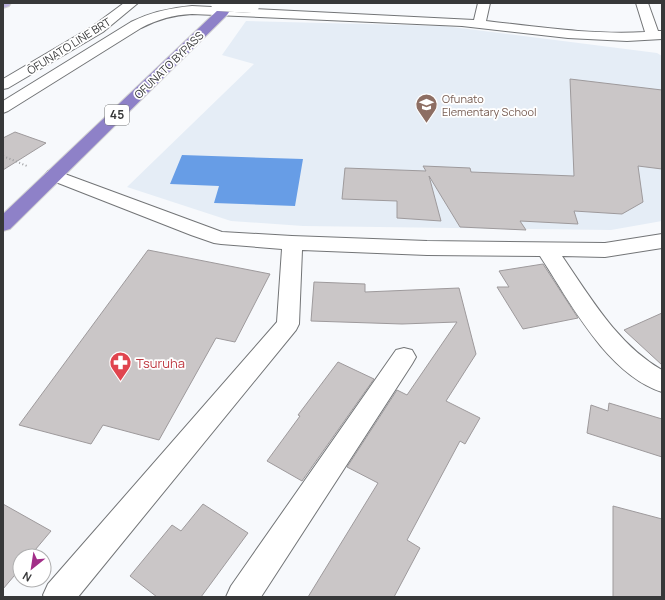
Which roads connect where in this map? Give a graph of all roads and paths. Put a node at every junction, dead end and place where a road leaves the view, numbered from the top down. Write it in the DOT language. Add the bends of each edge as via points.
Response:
graph roads {
  1 [pos="132,3"];
  2 [pos="484,3"];
  3 [pos="642,3"];
  4 [pos="224,6"];
  5 [pos="252,6"];
  6 [pos="419,9"];
  7 [pos="425,20"];
  8 [pos="479,24"];
  9 [pos="657,36"];
  10 [pos="3,85"];
  11 [pos="3,108"];
  12 [pos="54,175"];
  13 [pos="3,225"];
  14 [pos="662,241"];
  15 [pos="292,243"];
  16 [pos="546,249"];
  17 [pos="404,357"];
  18 [pos="662,382"];
  19 [pos="62,597"];
  20 [pos="242,597"];
  1 -- 10 [label="street, ŌFUNATO LINE BRT" via="98,29"];
  2 -- 8 [label="street"];
  3 -- 9 [label="street"];
  4 -- 5 [label="street, bridge"];
  4 -- 7 [label="street"];
  4 -- 11 [label="street" via="154,16"];
  4 -- 12 [label="highway, OFUNATO BYPASS / 45"];
  6 -- 7 [label="street"];
  7 -- 8 [label="street"];
  8 -- 9 [label="street" via="568,34"];
  12 -- 13 [label="highway, OFUNATO BYPASS / 45"];
  12 -- 15 [label="street" via="220,238"];
  14 -- 16 [label="street" via="606,250"];
  15 -- 16 [label="street"];
  15 -- 19 [label="street" via="288,324 59,595"];
  16 -- 18 [label="street" via="601,331 637,367"];
  17 -- 20 [label="street"];
}
